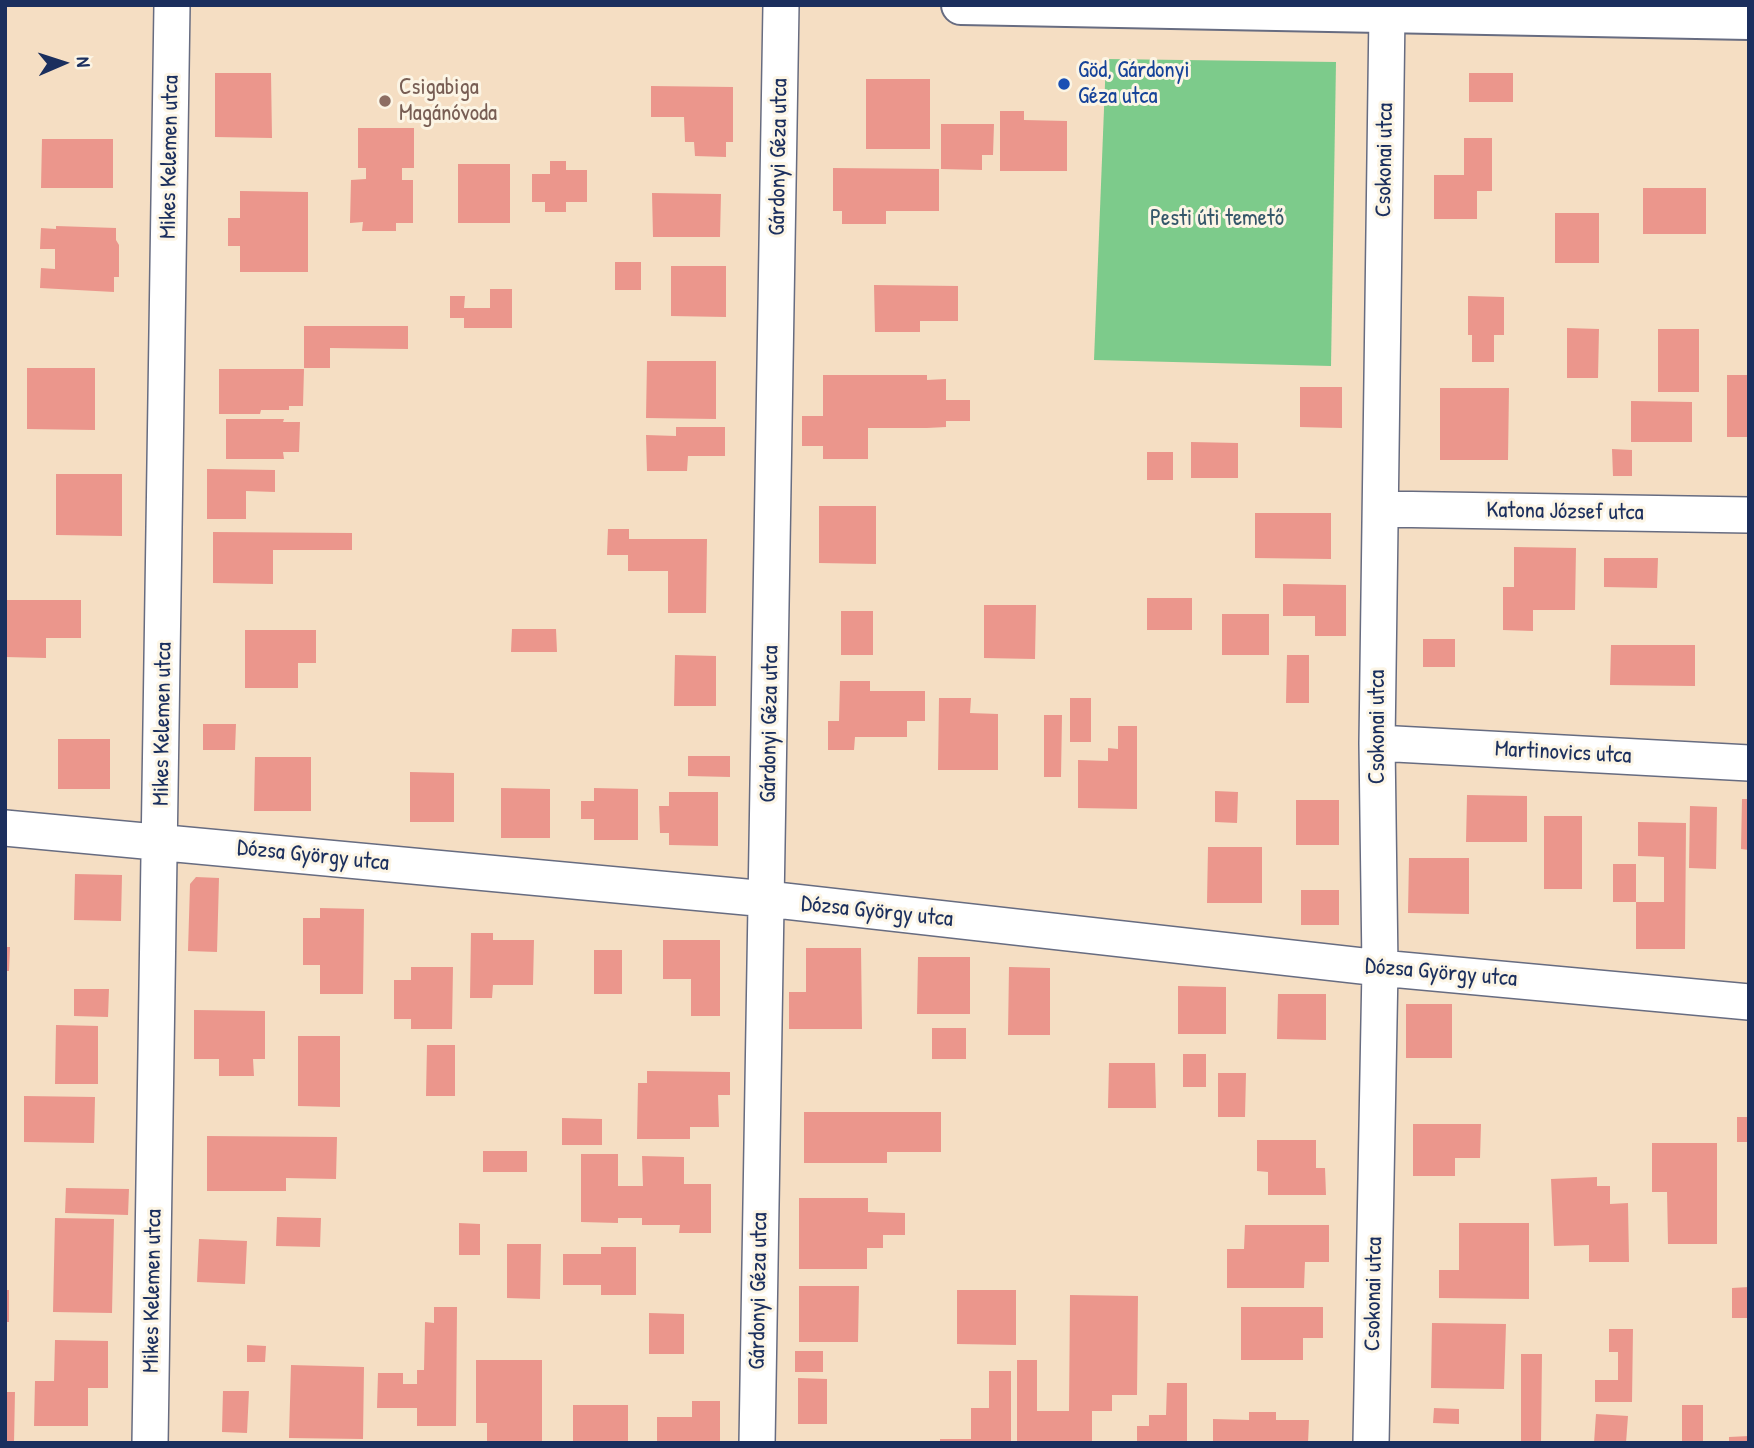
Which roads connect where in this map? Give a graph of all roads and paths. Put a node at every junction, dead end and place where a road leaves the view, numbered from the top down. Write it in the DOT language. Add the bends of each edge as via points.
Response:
graph roads {
  1 [pos="172,5"];
  2 [pos="781,5"];
  3 [pos="961,5"];
  4 [pos="1387,12"];
  5 [pos="1744,15"];
  6 [pos="1381,509"];
  7 [pos="1749,515"];
  8 [pos="1377,743"];
  9 [pos="1749,763"];
  10 [pos="5,828"];
  11 [pos="161,841"];
  12 [pos="767,900"];
  13 [pos="1380,968"];
  14 [pos="1749,1002"];
  15 [pos="150,1443"];
  16 [pos="757,1443"];
  17 [pos="1371,1443"];
  1 -- 11 [label="street, Mikes Kelemen utca"];
  2 -- 12 [label="street, Gárdonyi Géza utca"];
  3 -- 4 [label="main road"];
  4 -- 5 [label="main road"];
  4 -- 6 [label="street, Csokonai utca"];
  6 -- 7 [label="street, Katona József utca"];
  6 -- 8 [label="street, Csokonai utca"];
  8 -- 9 [label="street, Martinovics utca"];
  8 -- 13 [label="street, Csokonai utca"];
  10 -- 11 [label="street, Dózsa György utca"];
  11 -- 12 [label="street, Dózsa György utca"];
  11 -- 15 [label="street, Mikes Kelemen utca"];
  12 -- 13 [label="street, Dózsa György utca"];
  12 -- 16 [label="street, Gárdonyi Géza utca"];
  13 -- 14 [label="street, Dózsa György utca"];
  13 -- 17 [label="street, Csokonai utca"];
}
